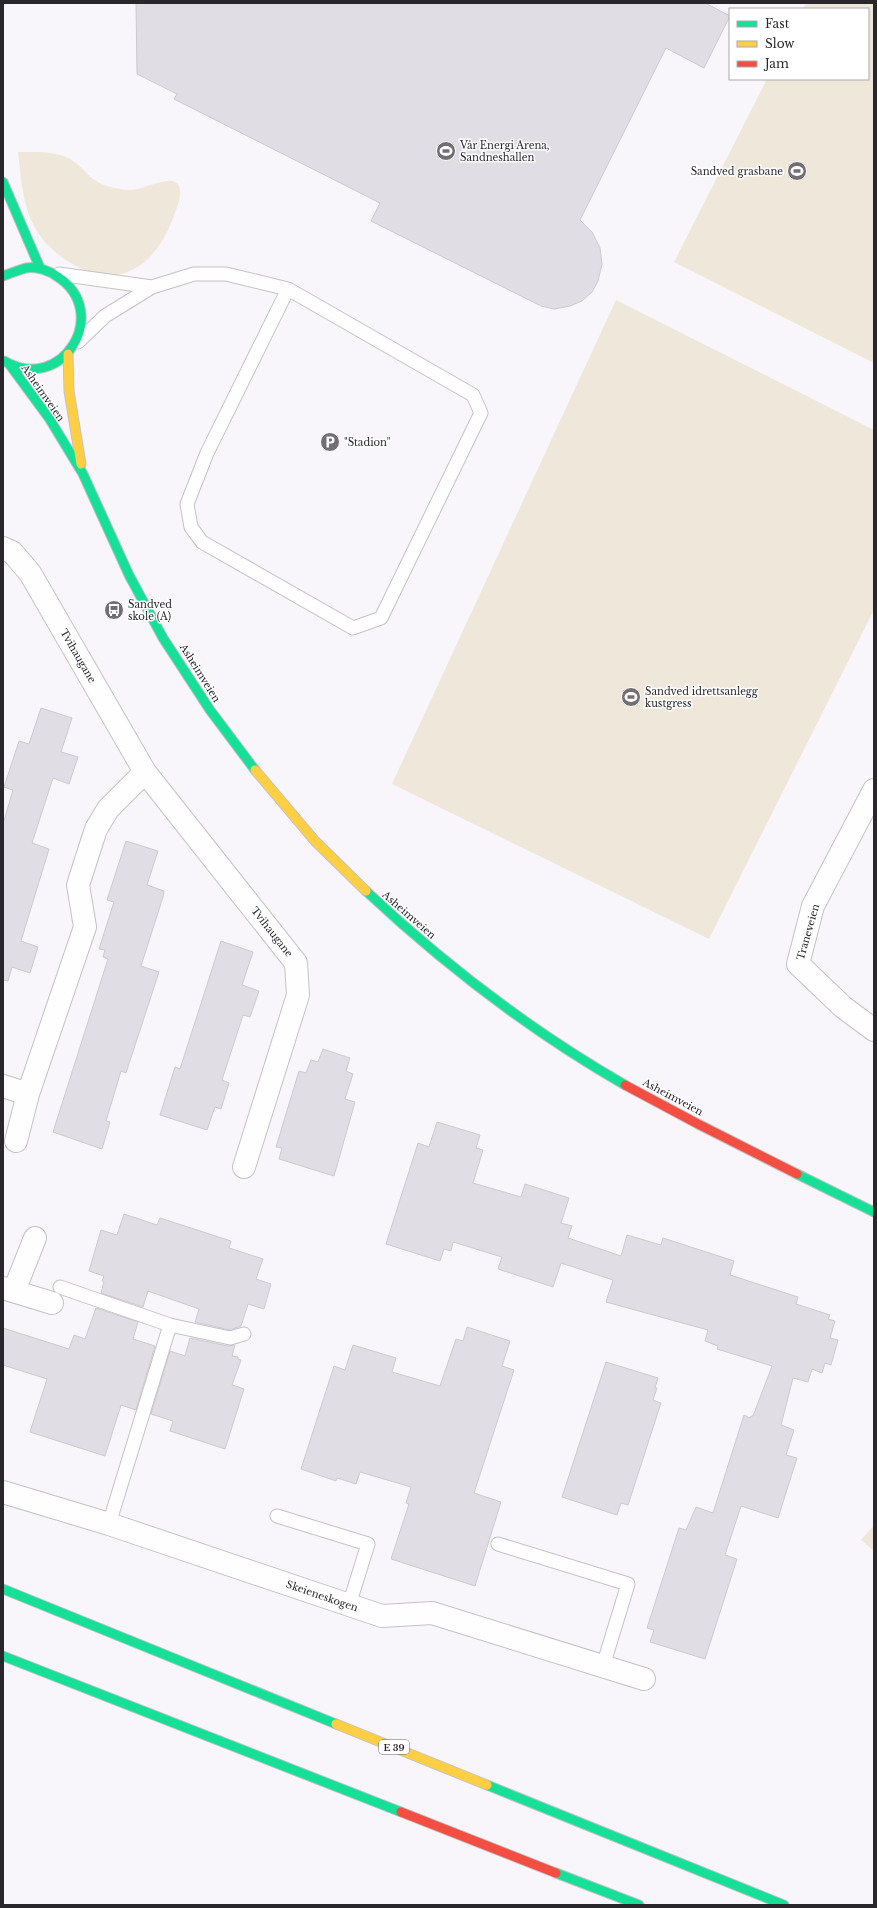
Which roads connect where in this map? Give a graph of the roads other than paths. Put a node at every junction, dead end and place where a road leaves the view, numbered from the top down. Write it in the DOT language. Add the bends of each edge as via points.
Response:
graph roads {
  1 [pos="3,182"];
  2 [pos="40,268"];
  3 [pos="57,274"];
  4 [pos="3,276"];
  5 [pos="152,287"];
  6 [pos="288,288"];
  7 [pos="71,350"];
  8 [pos="7,362"];
  9 [pos="83,475"];
  10 [pos="3,548"];
  11 [pos="145,772"];
  12 [pos="874,790"];
  13 [pos="874,1030"];
  14 [pos="3,1086"];
  15 [pos="28,1094"];
  16 [pos="16,1141"];
  17 [pos="244,1167"];
  18 [pos="874,1212"];
  19 [pos="34,1238"];
  20 [pos="9,1290"];
  21 [pos="56,1295"];
  22 [pos="170,1325"];
  23 [pos="244,1334"];
  24 [pos="3,1492"];
  25 [pos="277,1516"];
  26 [pos="108,1524"];
  27 [pos="498,1544"];
  28 [pos="3,1589"];
  29 [pos="349,1605"];
  30 [pos="3,1656"];
  31 [pos="603,1666"];
  32 [pos="644,1679"];
  33 [pos="639,1905"];
  34 [pos="784,1905"];
  1 -- 2 [label="main road"];
  2 -- 3 [label="main road"];
  2 -- 4 [label="main road" via="20,268"];
  3 -- 5 [label="lane"];
  3 -- 7 [label="main road" via="67,282 77,296 82,313 81,330"];
  5 -- 6 [label="lane" via="194,274 226,274"];
  5 -- 7 [label="lane" via="105,316"];
  6 -- 6 [label="lane" via="473,394 481,413 381,618 353,628 202,542 191,526 187,504 207,453"];
  7 -- 8 [label="main road" via="53,364 36,369 27,369"];
  7 -- 9 [label="main road, Asheimveien" via="69,391"];
  8 -- 9 [label="main road, Asheimveien" via="36,397"];
  9 -- 18 [label="main road, Asheimveien" via="139,594 210,710 260,778 360,886 468,980 529,1025 581,1058 697,1123"];
  10 -- 11 [label="street, Tvihaugane" via="12,552 30,573"];
  11 -- 15 [label="street" via="108,809 96,829 78,884 85,927"];
  11 -- 17 [label="street, Tvihaugane" via="296,963 298,995"];
  12 -- 13 [label="street, Traneveien" via="813,906 798,964 843,1007"];
  14 -- 15 [label="street"];
  15 -- 16 [label="street"];
  19 -- 20 [label="street"];
  20 -- 21 [label="street"];
  21 -- 22 [label="lane"];
  22 -- 23 [label="lane" via="230,1338"];
  22 -- 26 [label="lane"];
  24 -- 26 [label="street, Skeieneskogen"];
  25 -- 29 [label="lane" via="368,1544"];
  26 -- 29 [label="street, Skeieneskogen"];
  27 -- 31 [label="lane" via="628,1584"];
  28 -- 34 [label="main road, E 39"];
  29 -- 31 [label="street, Skeieneskogen" via="382,1616 432,1613"];
  30 -- 33 [label="main road"];
  31 -- 32 [label="street, Skeieneskogen"];
}
